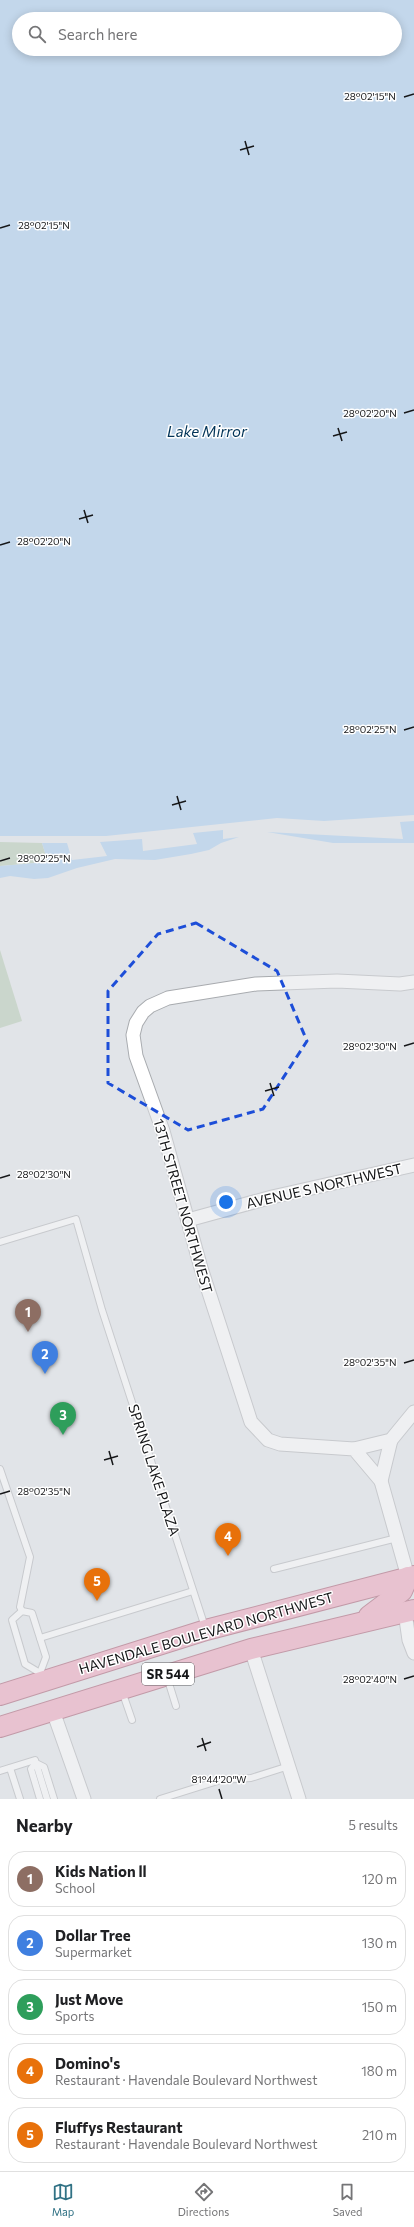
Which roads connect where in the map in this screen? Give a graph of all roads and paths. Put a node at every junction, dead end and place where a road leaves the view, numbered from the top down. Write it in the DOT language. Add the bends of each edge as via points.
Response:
graph roads {
  1 [pos="414,982"];
  2 [pos="414,1165"];
  3 [pos="188,1220"];
  4 [pos="0,1242"];
  5 [pos="414,1412"];
  6 [pos="391,1440"];
  7 [pos="354,1449"];
  8 [pos="0,1469"];
  9 [pos="381,1481"];
  10 [pos="397,1538"];
  11 [pos="274,1569"];
  12 [pos="411,1577"];
  13 [pos="194,1591"];
  14 [pos="411,1607"];
  15 [pos="22,1611"];
  16 [pos="357,1623"];
  17 [pos="206,1630"];
  18 [pos="40,1638"];
  19 [pos="251,1649"];
  20 [pos="414,1653"];
  21 [pos="166,1675"];
  22 [pos="41,1677"];
  23 [pos="121,1689"];
  24 [pos="0,1695"];
  25 [pos="176,1706"];
  26 [pos="53,1711"];
  27 [pos="132,1720"];
  28 [pos="0,1728"];
  29 [pos="36,1763"];
  30 [pos="289,1766"];
  31 [pos="10,1768"];
  32 [pos="0,1771"];
  33 [pos="40,1798"];
  34 [pos="20,1799"];
  35 [pos="32,1799"];
  36 [pos="47,1799"];
  37 [pos="54,1799"];
  38 [pos="84,1799"];
  39 [pos="160,1799"];
  40 [pos="299,1799"];
  1 -- 3 [label="street, 13TH STREET NORTHWEST" via="256,984 168,998 143,1012 136,1022 133,1035 135,1051 163,1131"];
  2 -- 3 [label="street, AVENUE S NORTHWEST" via="272,1197"];
  3 -- 7 [label="street, 13TH STREET NORTHWEST" via="251,1422 268,1440 280,1444"];
  4 -- 13 [label="lane, SPRING LAKE PLAZA" via="76,1219 102,1310"];
  5 -- 6 [label="street"];
  6 -- 7 [label="street, 13TH STREET NORTHWEST"];
  6 -- 9 [label="street"];
  7 -- 9 [label="street"];
  8 -- 15 [label="lane" via="30,1557 20,1608"];
  9 -- 10 [label="street"];
  10 -- 11 [label="lane"];
  10 -- 12 [label="street"];
  12 -- 16 [label="main road" via="402,1591"];
  12 -- 17 [label="main road, HAVENDALE BOULEVARD NORTHWEST / SR 544"];
  13 -- 17 [label="lane, SPRING LAKE PLAZA"];
  13 -- 18 [label="lane"];
  14 -- 16 [label="main road, HAVENDALE BOULEVARD NORTHWEST / SR 544"];
  14 -- 20 [label="street" via="409,1640"];
  15 -- 18 [label="lane" via="32,1612"];
  15 -- 22 [label="lane" via="12,1620 25,1664"];
  16 -- 19 [label="main road, HAVENDALE BOULEVARD NORTHWEST / SR 544"];
  17 -- 22 [label="main road, HAVENDALE BOULEVARD NORTHWEST / SR 544"];
  18 -- 22 [label="lane" via="46,1657"];
  19 -- 21 [label="main road, HAVENDALE BOULEVARD NORTHWEST / SR 544"];
  19 -- 30 [label="street"];
  21 -- 23 [label="main road, HAVENDALE BOULEVARD NORTHWEST / SR 544"];
  21 -- 25 [label="lane"];
  22 -- 24 [label="main road, HAVENDALE BOULEVARD NORTHWEST / SR 544"];
  22 -- 26 [label="main road"];
  23 -- 26 [label="main road, HAVENDALE BOULEVARD NORTHWEST / SR 544"];
  23 -- 27 [label="lane"];
  26 -- 28 [label="main road, HAVENDALE BOULEVARD NORTHWEST / SR 544"];
  26 -- 38 [label="street"];
  29 -- 31 [label="lane" via="35,1760"];
  29 -- 33 [label="lane" via="30,1769"];
  29 -- 36 [label="lane"];
  29 -- 37 [label="lane" via="44,1767"];
  30 -- 39 [label="lane" via="251,1778 221,1780"];
  30 -- 40 [label="street"];
  31 -- 32 [label="lane"];
  31 -- 34 [label="lane"];
  33 -- 35 [label="lane"];
}
